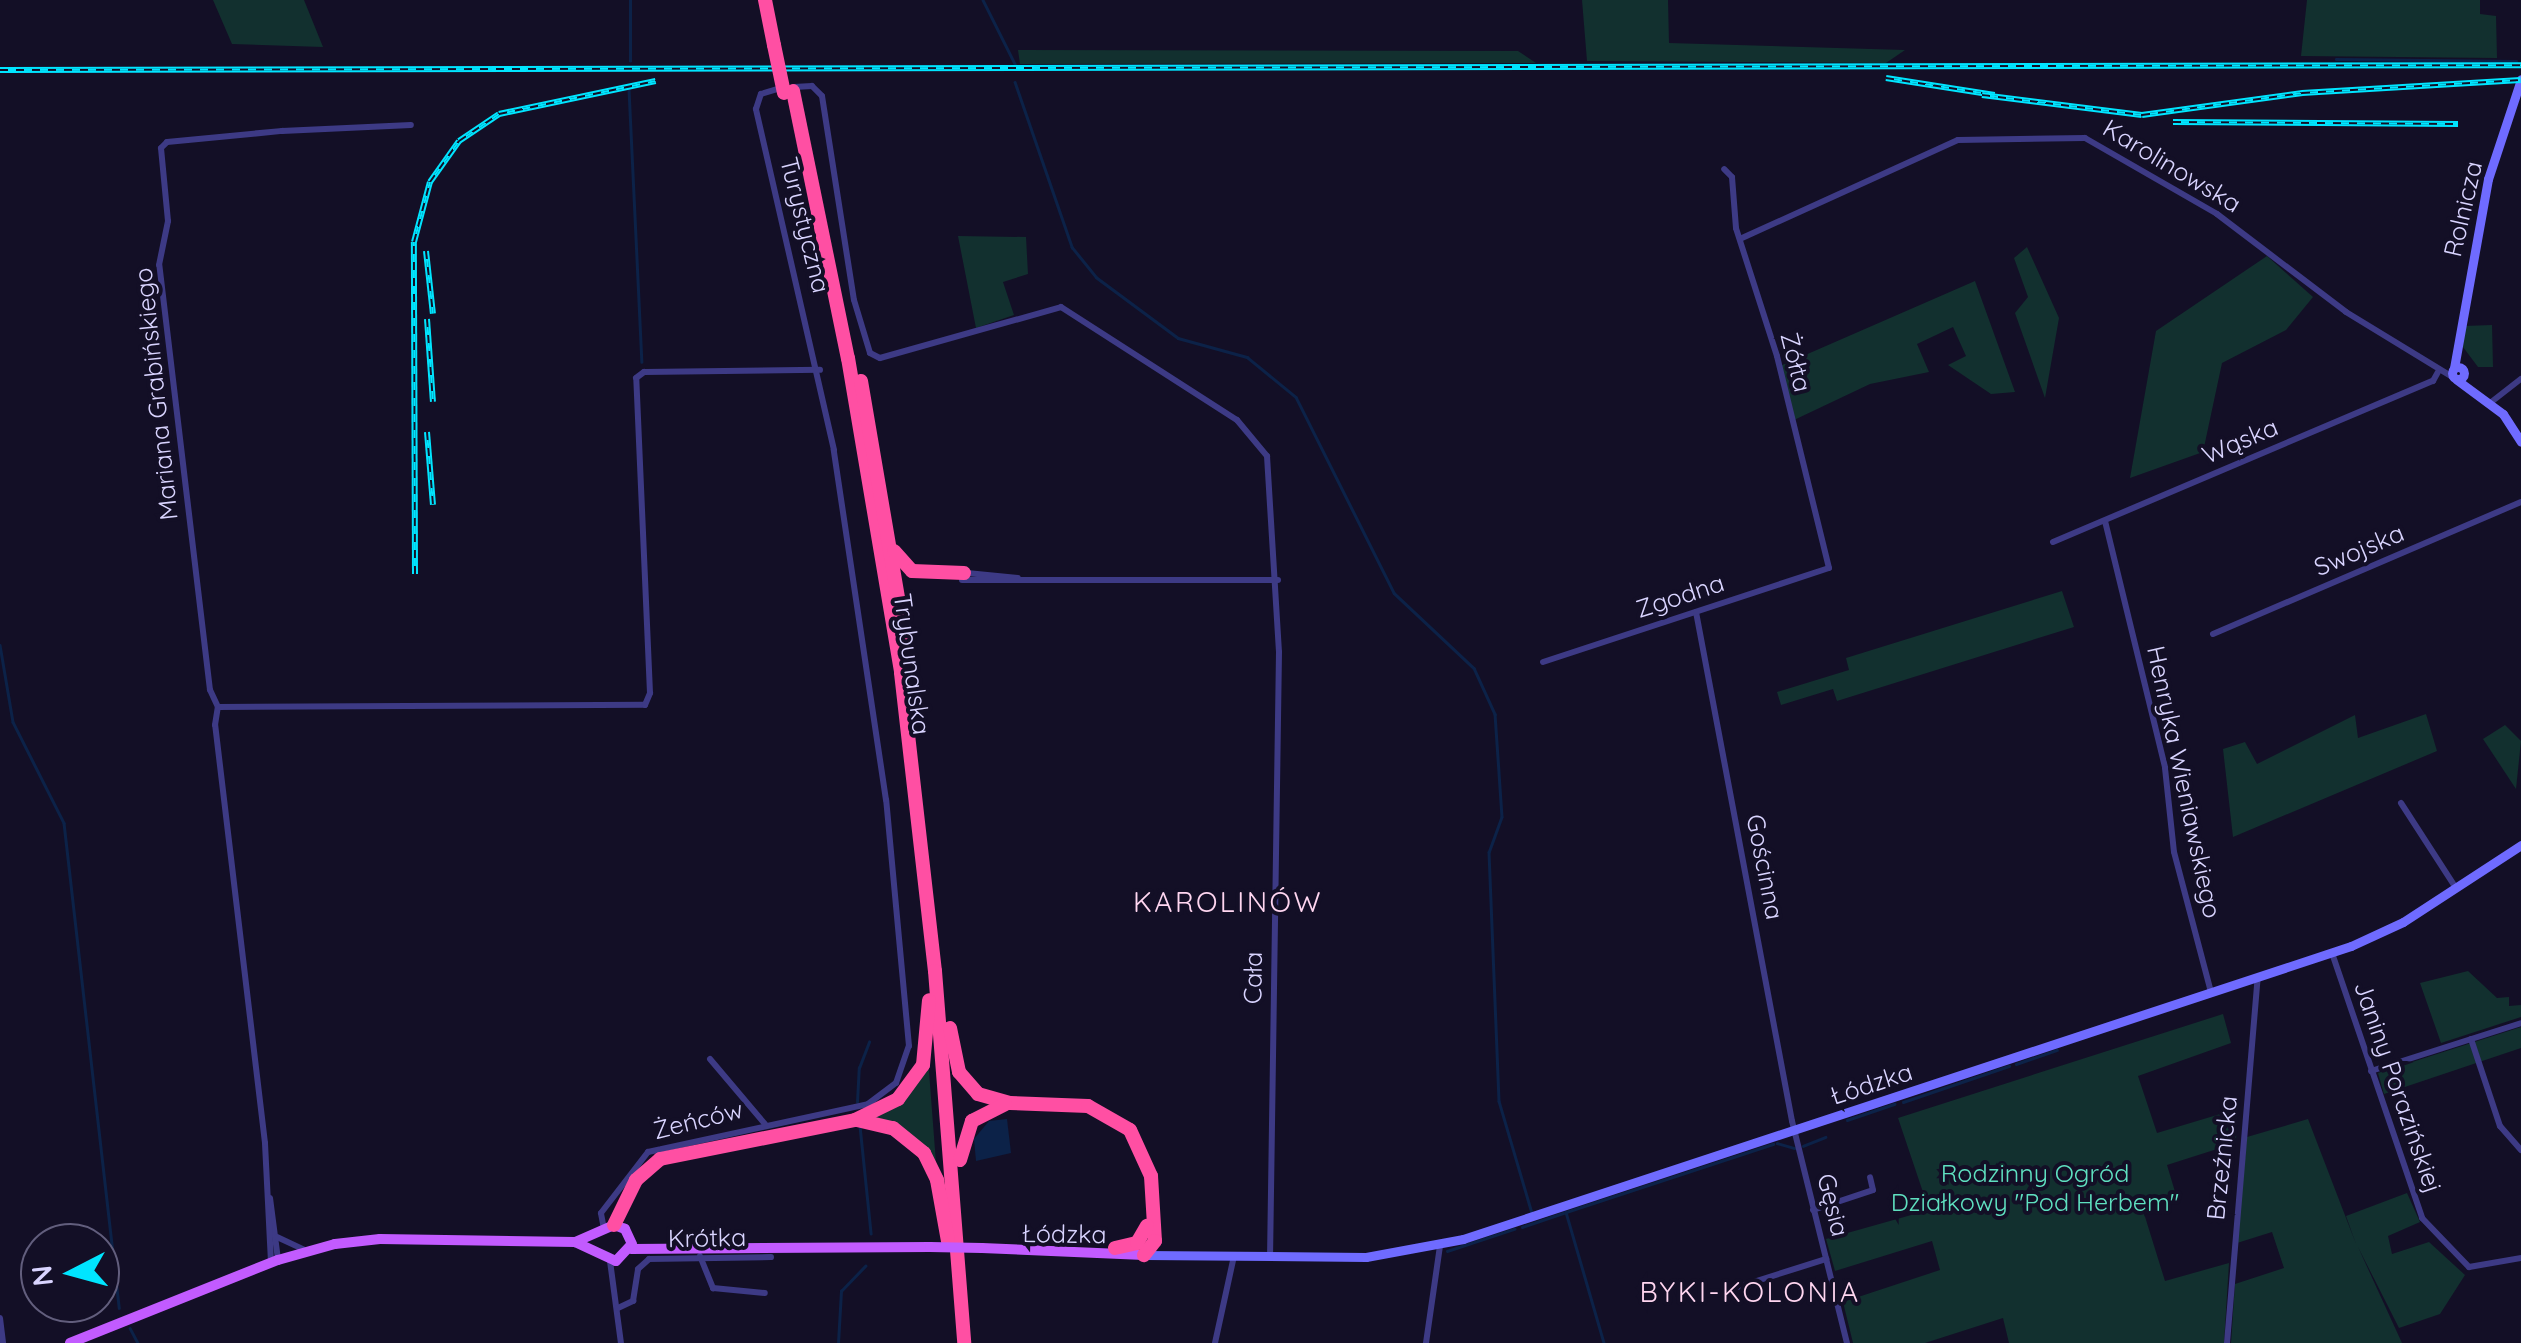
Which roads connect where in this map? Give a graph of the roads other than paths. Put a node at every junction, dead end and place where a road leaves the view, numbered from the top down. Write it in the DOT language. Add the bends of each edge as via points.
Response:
graph roads {
  1 [pos="765,0"];
  2 [pos="774,0"];
  3 [pos="779,45"];
  4 [pos="2521,79"];
  5 [pos="789,92"];
  6 [pos="411,125"];
  7 [pos="1724,169"];
  8 [pos="1742,238"];
  9 [pos="835,292"];
  10 [pos="1061,306"];
  11 [pos="820,370"];
  12 [pos="2438,372"];
  13 [pos="2457,373"];
  14 [pos="2521,379"];
  15 [pos="2490,404"];
  16 [pos="2521,442"];
  17 [pos="2521,502"];
  18 [pos="2105,521"];
  19 [pos="890,541"];
  20 [pos="2053,542"];
  21 [pos="1829,568"];
  22 [pos="963,576"];
  23 [pos="1278,580"];
  24 [pos="1696,612"];
  25 [pos="901,614"];
  26 [pos="2213,634"];
  27 [pos="1543,662"];
  28 [pos="218,708"];
  29 [pos="2401,803"];
  30 [pos="2521,845"];
  31 [pos="2456,888"];
  32 [pos="2332,953"];
  33 [pos="2258,978"];
  34 [pos="2211,993"];
  35 [pos="929,1000"];
  36 [pos="2521,1023"];
  37 [pos="950,1028"];
  38 [pos="2471,1039"];
  39 [pos="710,1059"];
  40 [pos="2371,1071"];
  41 [pos="1010,1102"];
  42 [pos="855,1120"];
  43 [pos="765,1124"];
  44 [pos="1794,1133"];
  45 [pos="2521,1150"];
  46 [pos="960,1160"];
  47 [pos="1870,1177"];
  48 [pos="268,1192"];
  49 [pos="1813,1210"];
  50 [pos="276,1236"];
  51 [pos="615,1237"];
  52 [pos="948,1241"];
  53 [pos="1149,1246"];
  54 [pos="1440,1246"];
  55 [pos="982,1248"];
  56 [pos="1115,1248"];
  57 [pos="307,1250"];
  58 [pos="1168,1250"];
  59 [pos="1204,1254"];
  60 [pos="1234,1255"];
  61 [pos="700,1256"];
  62 [pos="1270,1256"];
  63 [pos="771,1257"];
  64 [pos="2521,1258"];
  65 [pos="1826,1259"];
  66 [pos="614,1260"];
  67 [pos="274,1261"];
  68 [pos="1731,1288"];
  69 [pos="765,1293"];
  70 [pos="618,1308"];
  71 [pos="0,1318"];
  72 [pos="964,1336"];
  73 [pos="4,1343"];
  74 [pos="70,1343"];
  75 [pos="621,1343"];
  76 [pos="955,1343"];
  77 [pos="1215,1343"];
  78 [pos="1426,1343"];
  79 [pos="1847,1343"];
  80 [pos="2227,1343"];
  1 -- 3 [label="highway, Trybunalska"];
  2 -- 3 [label="highway, Trybunalska"];
  3 -- 5 [label="highway, Trybunalska"];
  4 -- 13 [label="main road, Rolnicza" via="2488,175"];
  5 -- 9 [label="highway, Trybunalska"];
  5 -- 35 [label="highway, Trybunalska" via="866,504"];
  6 -- 28 [label="street, Mariana Grabińskiego" via="244,134 161,148 168,221 159,265 210,690"];
  7 -- 8 [label="street, Żółta" via="1732,177"];
  8 -- 12 [label="street, Karolinowska" via="1958,140 2085,138 2217,214"];
  8 -- 21 [label="street, Żółta"];
  9 -- 19 [label="highway" via="864,390"];
  9 -- 72 [label="highway, Trybunalska" via="917,797"];
  10 -- 11 [label="street, Turystyczna" via="874,357 854,300 821,92 808,86 770,89 756,109"];
  10 -- 23 [label="street, Cała" via="1253,432 1269,465"];
  11 -- 28 [label="street" via="644,372 636,378 650,693 635,708 232,702"];
  11 -- 43 [label="street" via="886,800 909,1046 896,1083 868,1104"];
  12 -- 13 [label="street"];
  12 -- 18 [label="street, Wąska" via="2433,381"];
  13 -- 15 [label="main road"];
  14 -- 15 [label="street"];
  15 -- 16 [label="main road"];
  17 -- 26 [label="street, Swojska"];
  18 -- 20 [label="street, Wąska"];
  18 -- 34 [label="street, Henryka Wieniawskiego"];
  19 -- 22 [label="highway" via="908,569"];
  19 -- 25 [label="highway"];
  21 -- 24 [label="street, Zgodna"];
  22 -- 23 [label="street"];
  22 -- 25 [label="highway" via="913,583"];
  23 -- 62 [label="street, Cała"];
  24 -- 27 [label="street, Zgodna"];
  24 -- 44 [label="street, Gościnna"];
  25 -- 37 [label="highway"];
  28 -- 48 [label="street, Mariana Grabińskiego" via="214,726"];
  29 -- 31 [label="street"];
  30 -- 31 [label="main road, Łódzka"];
  31 -- 32 [label="main road, Łódzka" via="2403,922"];
  32 -- 33 [label="main road, Łódzka"];
  32 -- 40 [label="street, Janiny Porazińskiej"];
  33 -- 34 [label="main road, Łódzka"];
  33 -- 80 [label="street, Brzeźnicka"];
  34 -- 44 [label="main road, Łódzka"];
  35 -- 42 [label="highway" via="925,1058 912,1084 889,1105"];
  35 -- 52 [label="highway, Trybunalska"];
  36 -- 38 [label="street"];
  37 -- 41 [label="highway" via="965,1082 984,1097"];
  37 -- 46 [label="highway"];
  38 -- 40 [label="street"];
  38 -- 45 [label="street" via="2500,1126"];
  39 -- 43 [label="street, Żeńców"];
  40 -- 64 [label="street, Janiny Porazińskiej" via="2422,1218 2476,1269"];
  41 -- 46 [label="highway" via="972,1121"];
  41 -- 53 [label="highway" via="1084,1105 1118,1121 1147,1177"];
  42 -- 51 [label="highway" via="669,1155 644,1170"];
  42 -- 52 [label="highway" via="894,1128 924,1152 937,1180"];
  43 -- 51 [label="street, Żeńców" via="648,1152 600,1213"];
  44 -- 49 [label="street, Gęsia"];
  44 -- 54 [label="main road, Łódzka"];
  46 -- 72 [label="highway"];
  47 -- 49 [label="street" via="1873,1190"];
  48 -- 50 [label="street, Mariana Grabińskiego"];
  48 -- 67 [label="street, Mariana Grabińskiego"];
  49 -- 65 [label="street, Gęsia"];
  50 -- 57 [label="street"];
  50 -- 67 [label="street, Mariana Grabińskiego"];
  51 -- 55 [label="main road, Łódzka, bridge" via="664,1245"];
  51 -- 57 [label="main road" via="380,1239"];
  51 -- 66 [label="main road"];
  51 -- 66 [label="main road"];
  52 -- 76 [label="highway, Trybunalska"];
  53 -- 55 [label="main road, Łódzka"];
  53 -- 56 [label="main road, Łódzka"];
  53 -- 56 [label="highway"];
  53 -- 58 [label="highway"];
  53 -- 59 [label="main road, Łódzka"];
  54 -- 62 [label="main road, Łódzka" via="1366,1257"];
  54 -- 78 [label="street"];
  55 -- 56 [label="main road, Łódzka"];
  57 -- 67 [label="main road"];
  58 -- 59 [label="main road, Łódzka"];
  59 -- 60 [label="main road, Łódzka"];
  60 -- 62 [label="main road, Łódzka"];
  60 -- 77 [label="street"];
  61 -- 63 [label="street, Krótka"];
  61 -- 69 [label="street" via="713,1288"];
  61 -- 70 [label="street, Krótka" via="644,1261 633,1302"];
  65 -- 68 [label="street"];
  65 -- 79 [label="street, Gęsia"];
  66 -- 70 [label="street"];
  67 -- 74 [label="main road"];
  70 -- 75 [label="street"];
  71 -- 73 [label="street"];
}
